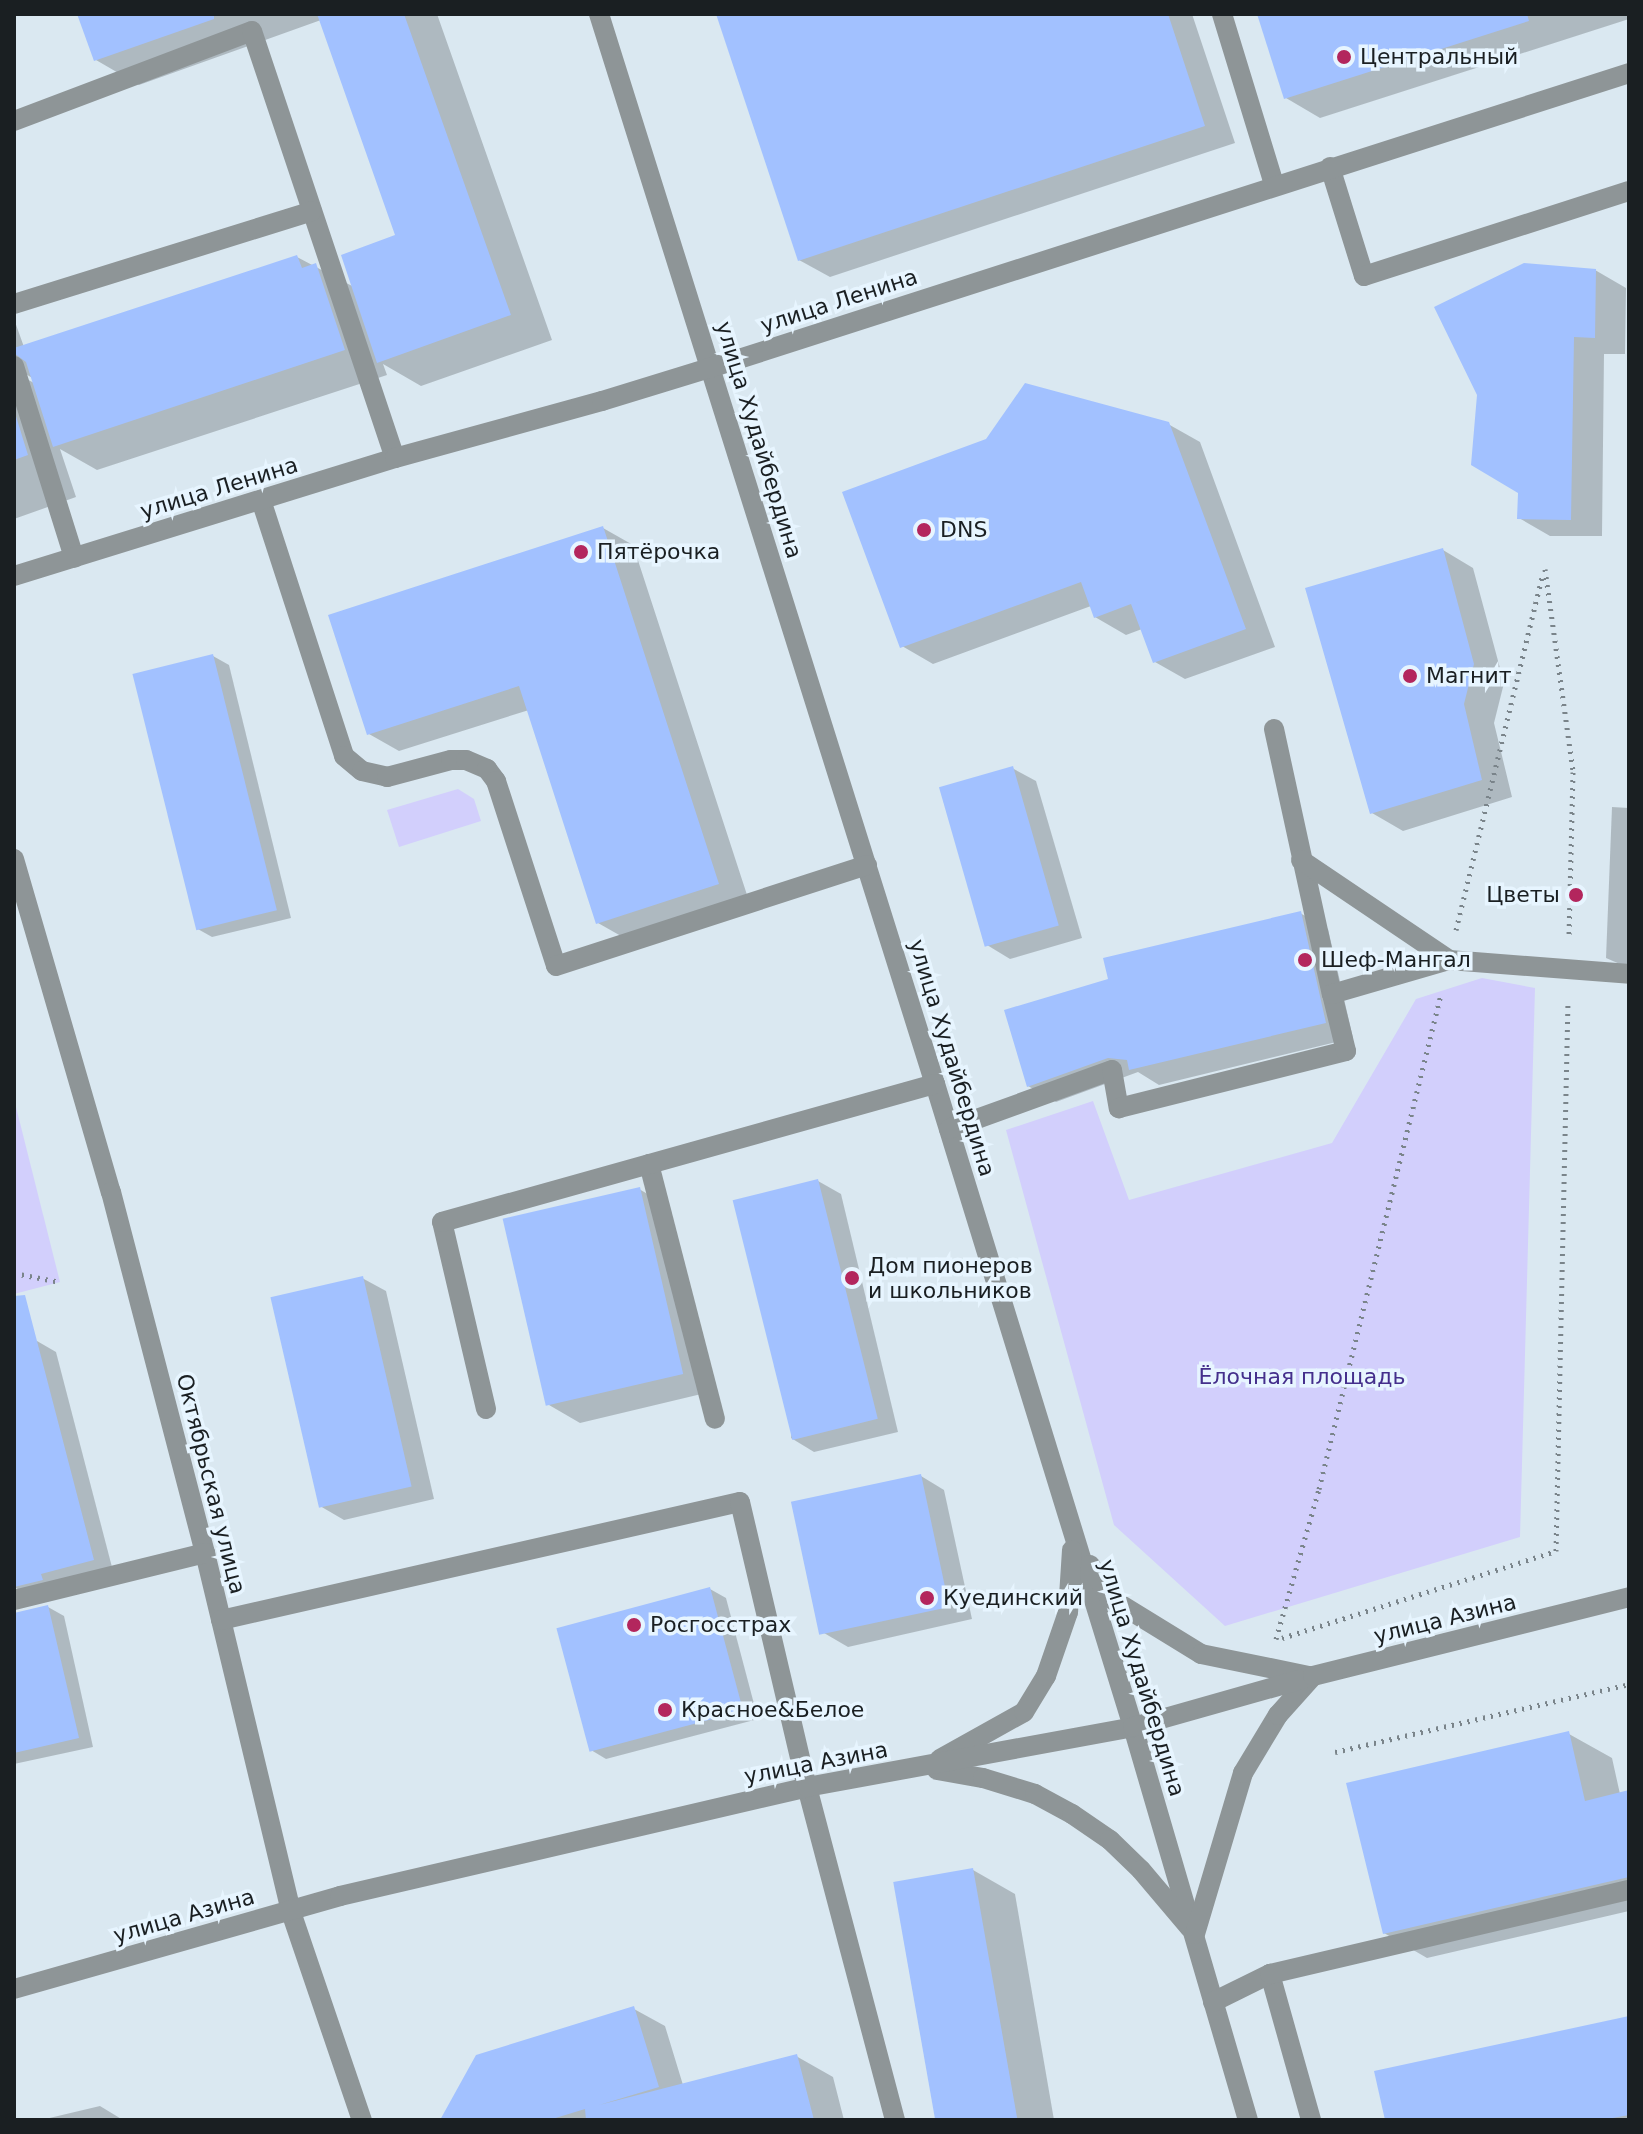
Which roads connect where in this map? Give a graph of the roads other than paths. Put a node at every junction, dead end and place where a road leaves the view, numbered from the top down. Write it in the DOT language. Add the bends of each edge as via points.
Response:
graph roads {
  1 [pos="599,14"];
  2 [pos="1222,14"];
  3 [pos="1629,73"];
  4 [pos="14,121"];
  5 [pos="1330,167"];
  6 [pos="1274,184"];
  7 [pos="1629,191"];
  8 [pos="312,211"];
  9 [pos="14,304"];
  10 [pos="14,366"];
  11 [pos="712,366"];
  12 [pos="395,458"];
  13 [pos="261,500"];
  14 [pos="74,558"];
  15 [pos="14,576"];
  16 [pos="1274,729"];
  17 [pos="14,859"];
  18 [pos="1301,860"];
  19 [pos="867,865"];
  20 [pos="1449,960"];
  21 [pos="1629,974"];
  22 [pos="1332,994"];
  23 [pos="935,1084"];
  24 [pos="949,1129"];
  25 [pos="649,1164"];
  26 [pos="486,1409"];
  27 [pos="715,1419"];
  28 [pos="1073,1538"];
  29 [pos="205,1553"];
  30 [pos="1629,1597"];
  31 [pos="14,1600"];
  32 [pos="221,1620"];
  33 [pos="1313,1676"];
  34 [pos="1133,1727"];
  35 [pos="924,1768"];
  36 [pos="807,1787"];
  37 [pos="1629,1890"];
  38 [pos="291,1912"];
  39 [pos="1195,1934"];
  40 [pos="1270,1974"];
  41 [pos="14,1989"];
  42 [pos="1213,2002"];
  43 [pos="362,2120"];
  44 [pos="895,2120"];
  45 [pos="1248,2120"];
  46 [pos="1311,2120"];
  1 -- 11 [label="street, улица Худайбердина"];
  2 -- 6 [label="street"];
  3 -- 5 [label="street, улица Ленина"];
  4 -- 8 [label="street" via="252,31"];
  5 -- 6 [label="street, улица Ленина"];
  5 -- 7 [label="street" via="1364,276"];
  6 -- 11 [label="street, улица Ленина"];
  8 -- 9 [label="street"];
  8 -- 12 [label="street"];
  10 -- 14 [label="street"];
  11 -- 12 [label="street, улица Ленина"];
  11 -- 19 [label="street, улица Худайбердина"];
  12 -- 13 [label="street, улица Ленина"];
  13 -- 14 [label="street, улица Ленина"];
  13 -- 19 [label="street" via="344,756 362,771 387,777 451,760 487,769 496,781 556,966"];
  14 -- 15 [label="street, улица Ленина"];
  16 -- 18 [label="street"];
  17 -- 29 [label="street, Октябрьская улица" via="111,1192"];
  18 -- 20 [label="street"];
  18 -- 22 [label="street"];
  19 -- 23 [label="street, улица Худайбердина"];
  20 -- 21 [label="street"];
  20 -- 22 [label="street"];
  22 -- 24 [label="street" via="1346,1051 1119,1108 1112,1070"];
  23 -- 24 [label="street, улица Худайбердина"];
  23 -- 25 [label="street"];
  24 -- 28 [label="street, улица Худайбердина"];
  25 -- 26 [label="street" via="442,1222"];
  25 -- 27 [label="street"];
  28 -- 33 [label="street" via="1110,1598 1150,1625 1201,1654"];
  28 -- 34 [label="street, улица Худайбердина"];
  28 -- 35 [label="street" via="1068,1612 1046,1676 1024,1712"];
  29 -- 31 [label="street"];
  29 -- 32 [label="street, Октябрьская улица"];
  30 -- 33 [label="street, улица Азина"];
  32 -- 36 [label="street" via="740,1502"];
  32 -- 38 [label="street, Октябрьская улица"];
  33 -- 34 [label="street, улица Азина"];
  33 -- 39 [label="street" via="1278,1715 1243,1773"];
  34 -- 35 [label="street, улица Азина"];
  34 -- 39 [label="street, улица Худайбердина"];
  35 -- 36 [label="street, улица Азина"];
  35 -- 39 [label="street" via="1035,1794 1072,1814 1141,1870"];
  36 -- 38 [label="street, улица Азина" via="356,1892"];
  36 -- 44 [label="street"];
  37 -- 40 [label="street"];
  38 -- 41 [label="street, улица Азина"];
  38 -- 43 [label="street, Октябрьская улица"];
  39 -- 42 [label="street, улица Худайбердина"];
  40 -- 42 [label="street"];
  40 -- 46 [label="street"];
  42 -- 45 [label="street, улица Худайбердина"];
}
